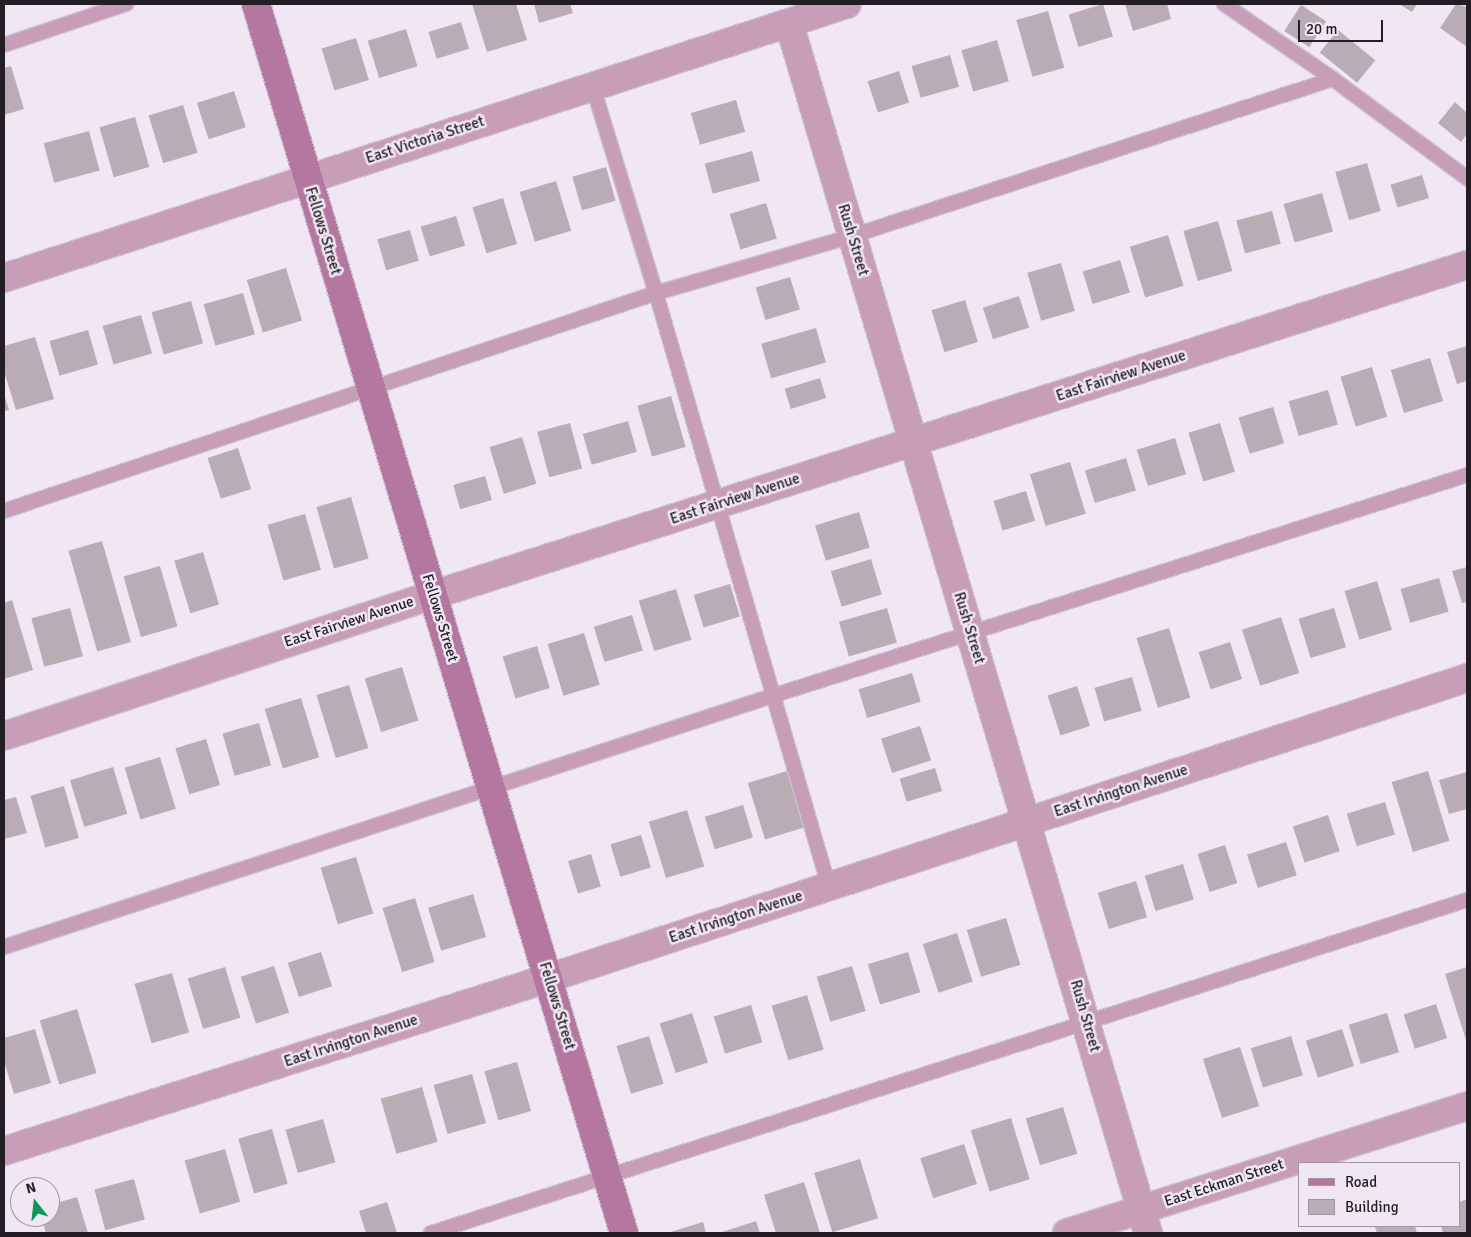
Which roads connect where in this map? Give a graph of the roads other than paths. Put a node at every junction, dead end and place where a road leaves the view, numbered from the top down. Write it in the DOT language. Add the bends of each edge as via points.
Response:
graph roads {
  1 [pos="126,4"];
  2 [pos="256,4"];
  3 [pos="846,4"];
  4 [pos="1224,4"];
  5 [pos="788,23"];
  6 [pos="4,45"];
  7 [pos="1333,79"];
  8 [pos="592,84"];
  9 [pos="1467,178"];
  10 [pos="307,179"];
  11 [pos="852,236"];
  12 [pos="1467,265"];
  13 [pos="4,278"];
  14 [pos="656,293"];
  15 [pos="371,389"];
  16 [pos="913,442"];
  17 [pos="1467,475"];
  18 [pos="717,505"];
  19 [pos="4,511"];
  20 [pos="433,595"];
  21 [pos="970,634"];
  22 [pos="1467,678"];
  23 [pos="772,696"];
  24 [pos="4,736"];
  25 [pos="492,788"];
  26 [pos="1027,822"];
  27 [pos="829,887"];
  28 [pos="1467,900"];
  29 [pos="4,947"];
  30 [pos="549,978"];
  31 [pos="1087,1022"];
  32 [pos="1467,1106"];
  33 [pos="4,1151"];
  34 [pos="1312,1162"];
  35 [pos="1298,1167"];
  36 [pos="608,1177"];
  37 [pos="1145,1222"];
  38 [pos="431,1233"];
  39 [pos="624,1233"];
  40 [pos="1067,1233"];
  1 -- 6 [label="lane"];
  2 -- 10 [label="street, Fellows Street"];
  3 -- 5 [label="street, East Victoria Street"];
  4 -- 7 [label="lane"];
  5 -- 8 [label="street, East Victoria Street"];
  5 -- 11 [label="street, Rush Street"];
  7 -- 9 [label="lane"];
  7 -- 11 [label="lane"];
  8 -- 10 [label="street, East Victoria Street"];
  8 -- 14 [label="lane"];
  10 -- 13 [label="street, East Victoria Street"];
  10 -- 15 [label="street, Fellows Street"];
  11 -- 14 [label="lane"];
  11 -- 16 [label="street, Rush Street"];
  12 -- 16 [label="street, East Fairview Avenue"];
  14 -- 15 [label="lane"];
  14 -- 18 [label="lane"];
  15 -- 19 [label="lane"];
  15 -- 20 [label="street, Fellows Street"];
  16 -- 18 [label="street, East Fairview Avenue"];
  16 -- 21 [label="street, Rush Street"];
  17 -- 21 [label="lane"];
  18 -- 20 [label="street, East Fairview Avenue"];
  18 -- 23 [label="lane"];
  20 -- 24 [label="street, East Fairview Avenue"];
  20 -- 25 [label="street, Fellows Street"];
  21 -- 23 [label="lane"];
  21 -- 26 [label="street, Rush Street"];
  22 -- 26 [label="street, East Irvington Avenue"];
  23 -- 25 [label="lane"];
  23 -- 27 [label="lane"];
  25 -- 29 [label="lane"];
  25 -- 30 [label="street, Fellows Street"];
  26 -- 27 [label="street, East Irvington Avenue"];
  26 -- 31 [label="street, Rush Street"];
  27 -- 30 [label="street, East Irvington Avenue"];
  28 -- 31 [label="lane"];
  30 -- 33 [label="street, East Irvington Avenue"];
  30 -- 36 [label="street, Fellows Street"];
  31 -- 36 [label="lane"];
  31 -- 37 [label="street, Rush Street"];
  32 -- 34 [label="street, East Eckman Street"];
  35 -- 37 [label="street, East Eckman Street"];
  36 -- 38 [label="lane"];
  36 -- 39 [label="street, Fellows Street"];
  37 -- 40 [label="street, East Eckman Street"];
}
